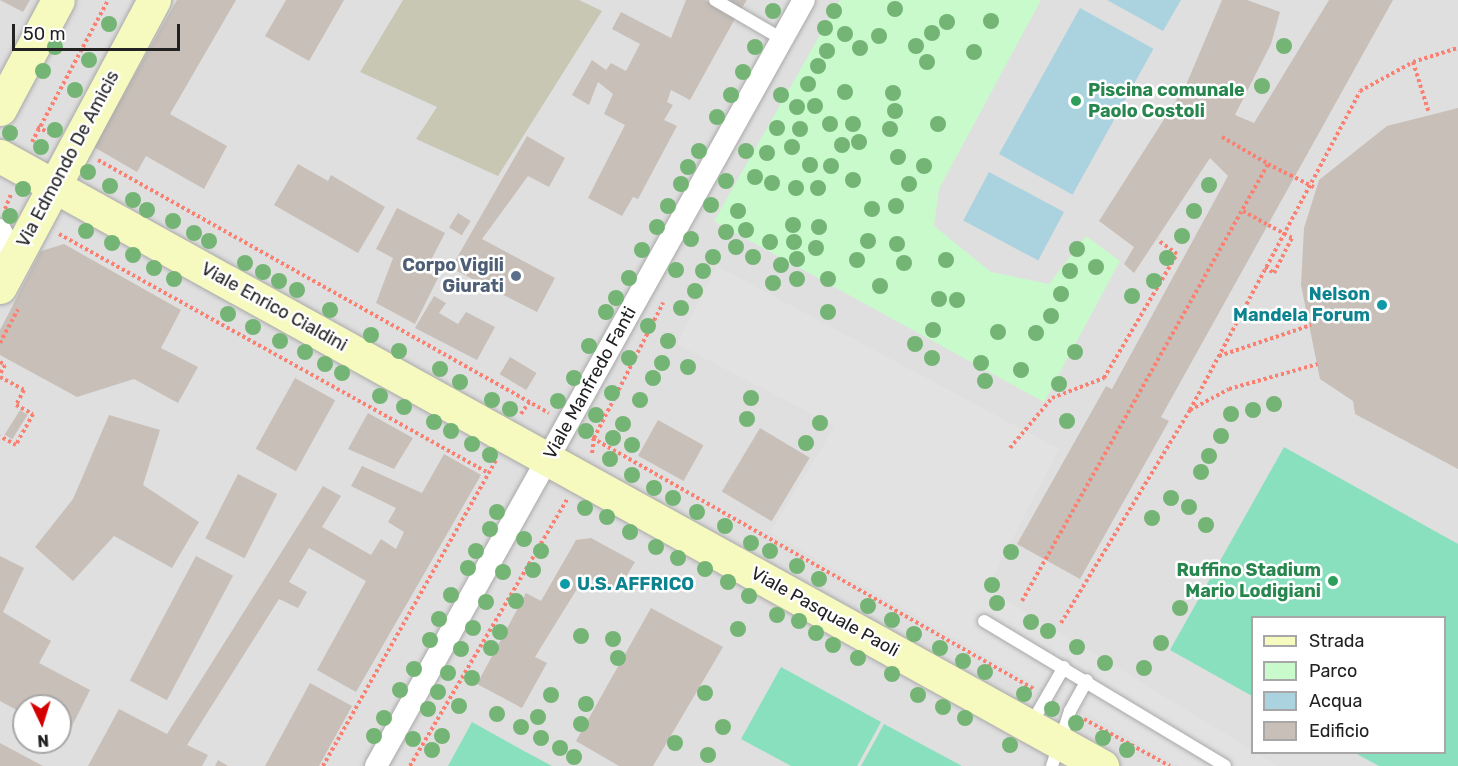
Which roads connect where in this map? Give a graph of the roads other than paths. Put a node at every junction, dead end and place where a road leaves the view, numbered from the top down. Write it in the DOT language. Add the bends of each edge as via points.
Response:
graph roads {
  1 [pos="58,0"];
  2 [pos="154,0"];
  3 [pos="715,0"];
  4 [pos="804,0"];
  5 [pos="782,39"];
  6 [pos="0,109"];
  7 [pos="11,162"];
  8 [pos="53,185"];
  9 [pos="8,243"];
  10 [pos="0,287"];
  11 [pos="548,458"];
  12 [pos="984,621"];
  13 [pos="1064,667"];
  14 [pos="1087,680"];
  15 [pos="1030,726"];
  16 [pos="1057,755"];
  17 [pos="1227,765"];
  18 [pos="376,766"];
  19 [pos="1102,766"];
  1 -- 6 [label="street"];
  2 -- 8 [label="street, Via Edmondo De Amicis"];
  3 -- 5 [label="lane"];
  4 -- 5 [label="street, Viale Manfredo Fanti"];
  5 -- 11 [label="street, Viale Manfredo Fanti"];
  7 -- 8 [label="street, Viale Enrico Cialdini"];
  8 -- 9 [label="street, Via Edmondo De Amicis"];
  8 -- 11 [label="street, Viale Enrico Cialdini"];
  9 -- 10 [label="street, Via Edmondo De Amicis"];
  11 -- 15 [label="street, Viale Pasquale Paoli"];
  11 -- 18 [label="street, Viale Manfredo Fanti"];
  12 -- 13 [label="lane"];
  13 -- 14 [label="lane"];
  13 -- 15 [label="lane"];
  14 -- 16 [label="lane" via="1070,711"];
  14 -- 17 [label="lane"];
  15 -- 16 [label="street, Viale Pasquale Paoli"];
  16 -- 19 [label="street, Viale Pasquale Paoli"];
}
